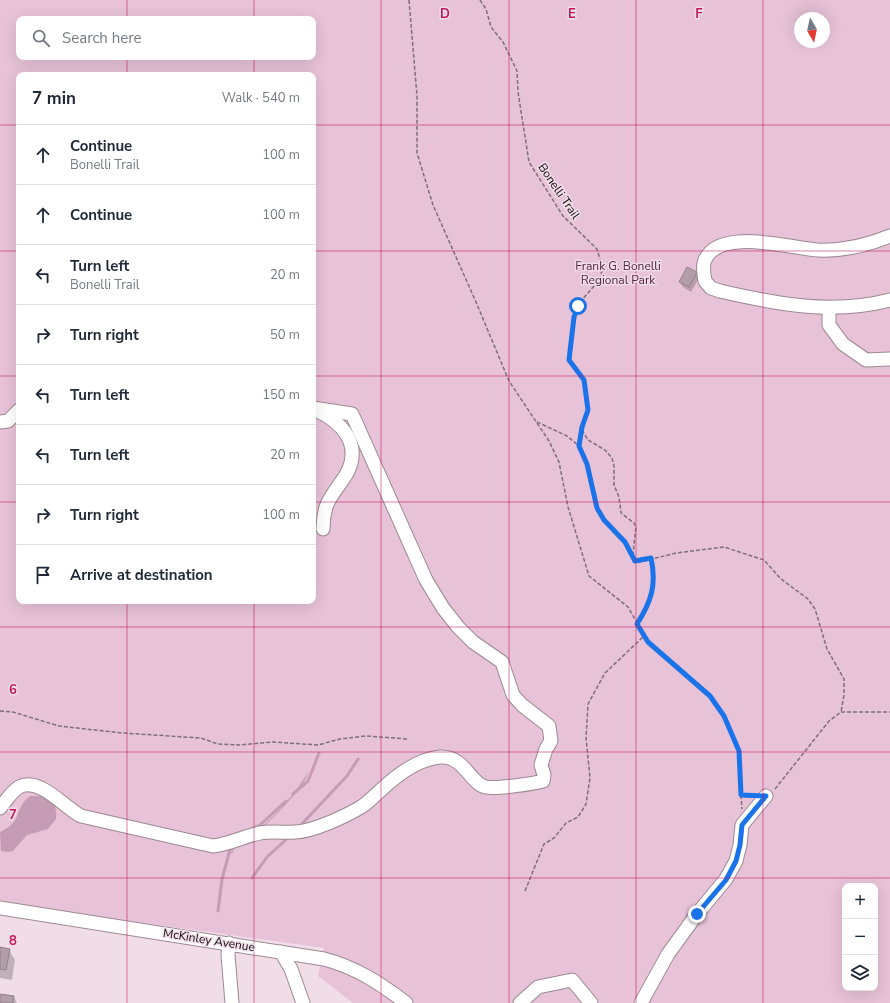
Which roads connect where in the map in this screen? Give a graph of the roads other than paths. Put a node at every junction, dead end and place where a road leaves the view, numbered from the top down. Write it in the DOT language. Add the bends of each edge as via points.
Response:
graph roads {
  1 [pos="890,236"];
  2 [pos="890,300"];
  3 [pos="829,308"];
  4 [pos="890,358"];
  5 [pos="316,408"];
  6 [pos="316,410"];
  7 [pos="16,413"];
  8 [pos="0,422"];
  9 [pos="323,529"];
  10 [pos="766,796"];
  11 [pos="0,808"];
  12 [pos="0,908"];
  13 [pos="229,943"];
  14 [pos="281,952"];
  15 [pos="232,1003"];
  16 [pos="304,1003"];
  17 [pos="406,1003"];
  18 [pos="520,1003"];
  19 [pos="591,1003"];
  20 [pos="641,1003"];
  1 -- 3 [label="street" via="856,246 818,250 747,241 731,242 711,251 704,261 704,281 720,292 789,305"];
  2 -- 3 [label="street"];
  3 -- 4 [label="street" via="829,325 843,344 866,360"];
  5 -- 11 [label="street" via="352,414 426,580 443,608 473,642 502,662 513,695 549,726 551,741 541,765 543,781 485,788 474,782 462,766 449,758 440,757 402,772 362,807 320,825 298,832 260,833 228,844 213,846 81,816 50,792 28,785 18,788"];
  6 -- 9 [label="street" via="342,428 349,437 352,450 352,461 326,506"];
  7 -- 8 [label="street" via="8,421"];
  10 -- 20 [label="street" via="742,825 736,861 726,880 668,954"];
  12 -- 13 [label="street, McKinley Avenue"];
  13 -- 14 [label="street, McKinley Avenue"];
  13 -- 15 [label="street"];
  14 -- 16 [label="street"];
  14 -- 17 [label="street, McKinley Avenue" via="347,965 382,984"];
  18 -- 19 [label="street" via="538,986 572,980"];
}
